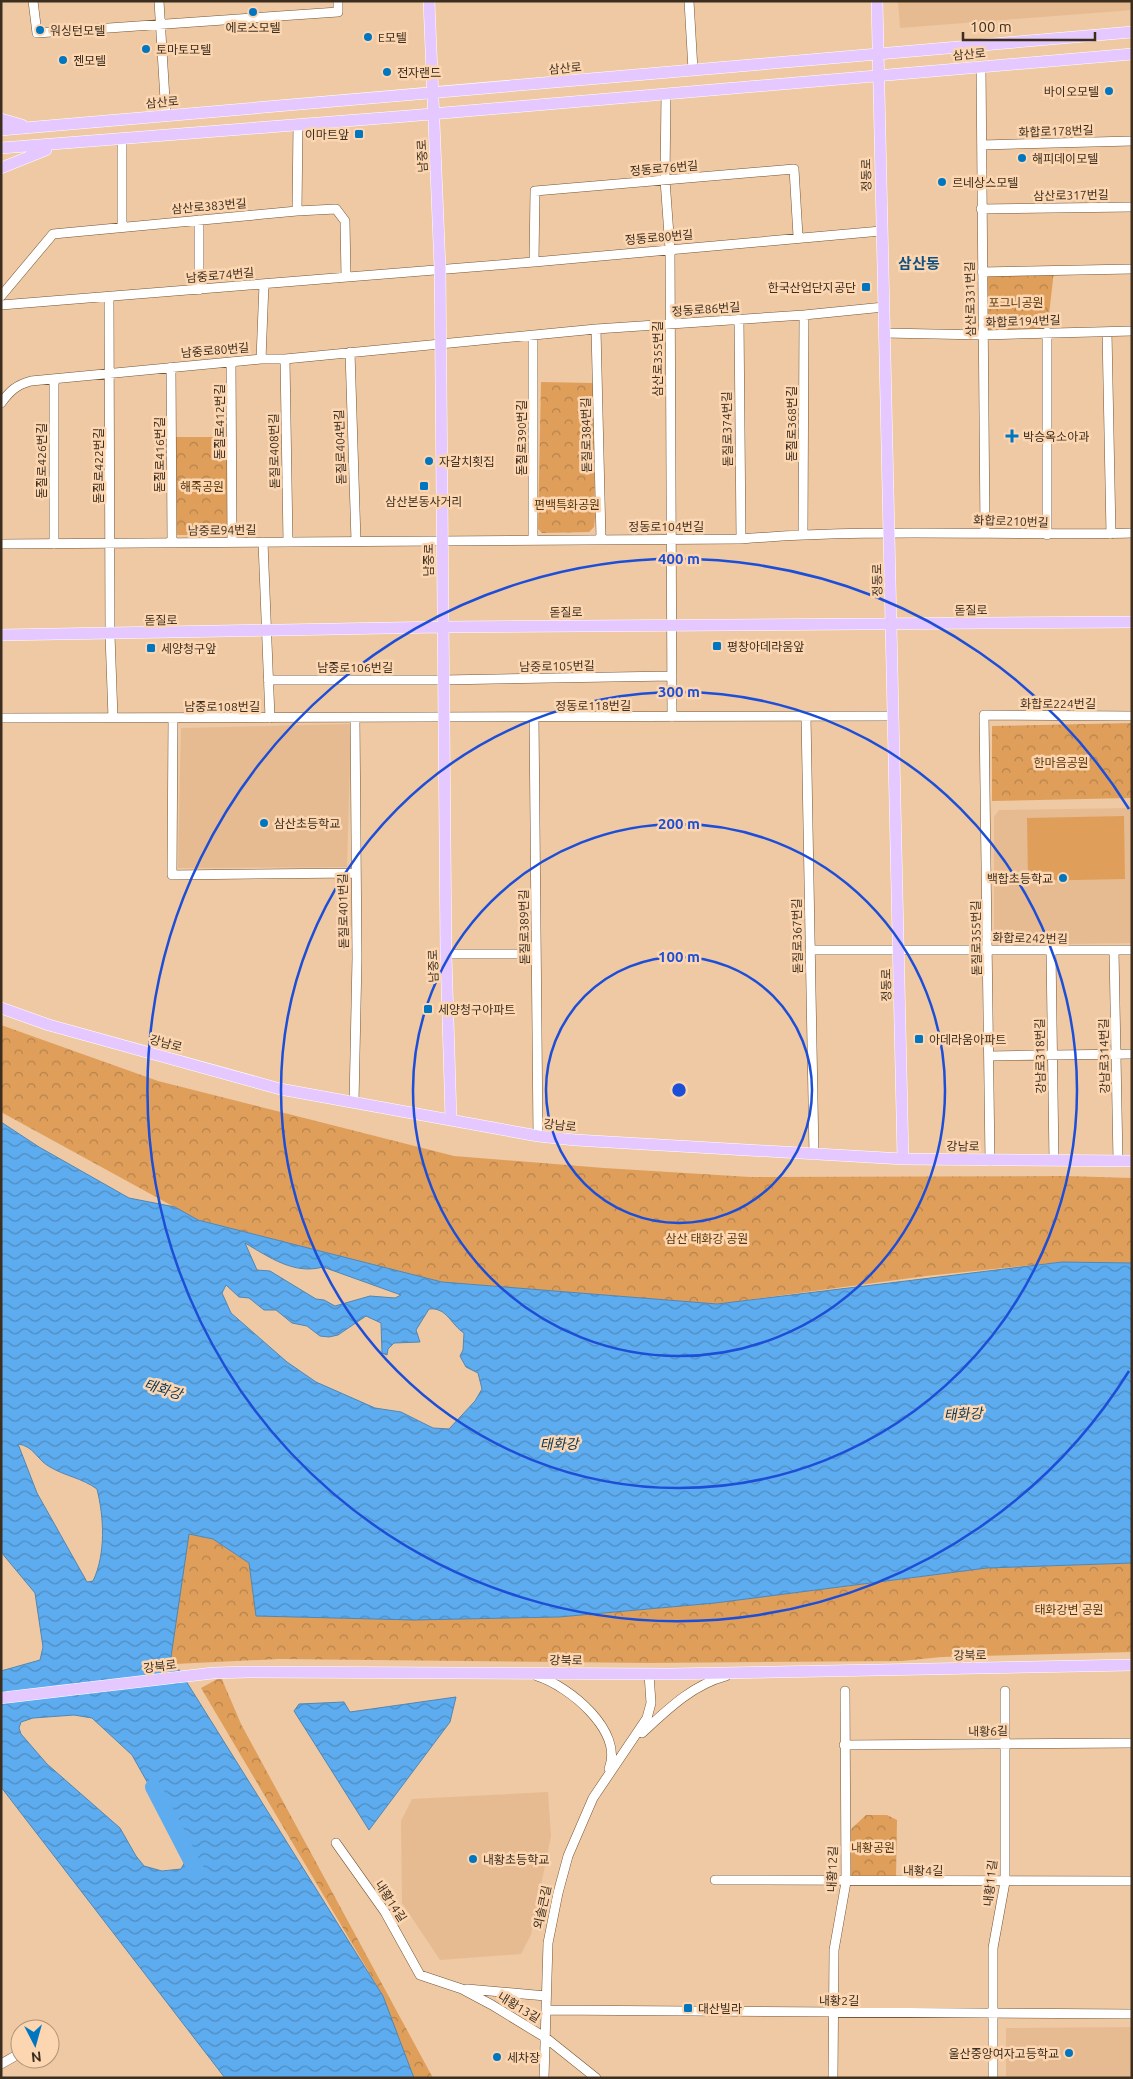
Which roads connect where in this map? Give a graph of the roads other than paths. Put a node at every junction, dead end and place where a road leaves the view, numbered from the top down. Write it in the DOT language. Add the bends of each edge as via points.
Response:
graph roads {
  1 [pos="33,1"];
  2 [pos="159,1"];
  3 [pos="338,1"];
  4 [pos="429,1"];
  5 [pos="689,1"];
  6 [pos="876,1"];
  7 [pos="161,25"];
  8 [pos="1132,32"];
  9 [pos="878,54"];
  10 [pos="1132,54"];
  11 [pos="981,67"];
  12 [pos="693,70"];
  13 [pos="878,76"];
  14 [pos="432,94"];
  15 [pos="666,94"];
  16 [pos="433,114"];
  17 [pos="166,116"];
  18 [pos="1,119"];
  19 [pos="298,124"];
  20 [pos="39,126"];
  21 [pos="1,130"];
  22 [pos="122,140"];
  23 [pos="1132,141"];
  24 [pos="86,142"];
  25 [pos="982,145"];
  26 [pos="1,148"];
  27 [pos="1,168"];
  28 [pos="665,180"];
  29 [pos="1132,207"];
  30 [pos="982,209"];
  31 [pos="297,211"];
  32 [pos="199,220"];
  33 [pos="122,227"];
  34 [pos="881,231"];
  35 [pos="798,236"];
  36 [pos="670,249"];
  37 [pos="534,262"];
  38 [pos="440,268"];
  39 [pos="1132,269"];
  40 [pos="982,272"];
  41 [pos="346,277"];
  42 [pos="264,284"];
  43 [pos="199,290"];
  44 [pos="1,296"];
  45 [pos="109,298"];
  46 [pos="1,305"];
  47 [pos="884,307"];
  48 [pos="804,315"];
  49 [pos="739,319"];
  50 [pos="668,324"];
  51 [pos="596,330"];
  52 [pos="1132,331"];
  53 [pos="1046,332"];
  54 [pos="1107,332"];
  55 [pos="885,333"];
  56 [pos="983,335"];
  57 [pos="533,336"];
  58 [pos="440,344"];
  59 [pos="350,352"];
  60 [pos="261,359"];
  61 [pos="285,359"];
  62 [pos="231,362"];
  63 [pos="171,367"];
  64 [pos="110,373"];
  65 [pos="54,379"];
  66 [pos="1,403"];
  67 [pos="985,532"];
  68 [pos="889,533"];
  69 [pos="1132,533"];
  70 [pos="803,534"];
  71 [pos="1112,534"];
  72 [pos="1047,535"];
  73 [pos="601,539"];
  74 [pos="671,539"];
  75 [pos="741,539"];
  76 [pos="442,540"];
  77 [pos="533,540"];
  78 [pos="356,541"];
  79 [pos="232,542"];
  80 [pos="263,542"];
  81 [pos="288,542"];
  82 [pos="110,543"];
  83 [pos="172,543"];
  84 [pos="1,544"];
  85 [pos="54,544"];
  86 [pos="1132,622"];
  87 [pos="891,624"];
  88 [pos="671,625"];
  89 [pos="442,627"];
  90 [pos="265,631"];
  91 [pos="1,635"];
  92 [pos="110,635"];
  93 [pos="672,676"];
  94 [pos="268,680"];
  95 [pos="443,680"];
  96 [pos="984,715"];
  97 [pos="806,716"];
  98 [pos="893,716"];
  99 [pos="1132,716"];
  100 [pos="672,717"];
  101 [pos="1,718"];
  102 [pos="113,718"];
  103 [pos="173,718"];
  104 [pos="270,718"];
  105 [pos="355,718"];
  106 [pos="443,718"];
  107 [pos="534,718"];
  108 [pos="355,873"];
  109 [pos="899,949"];
  110 [pos="810,950"];
  111 [pos="988,950"];
  112 [pos="1132,950"];
  113 [pos="1051,951"];
  114 [pos="1114,951"];
  115 [pos="446,954"];
  116 [pos="536,954"];
  117 [pos="1,1008"];
  118 [pos="1,1013"];
  119 [pos="48,1025"];
  120 [pos="1116,1054"];
  121 [pos="1132,1054"];
  122 [pos="1052,1055"];
  123 [pos="989,1056"];
  124 [pos="354,1103"];
  125 [pos="451,1119"];
  126 [pos="538,1136"];
  127 [pos="814,1155"];
  128 [pos="903,1158"];
  129 [pos="990,1160"];
  130 [pos="1054,1161"];
  131 [pos="1118,1161"];
  132 [pos="1132,1161"];
  133 [pos="1132,1665"];
  134 [pos="527,1673"];
  135 [pos="737,1673"];
  136 [pos="649,1674"];
  137 [pos="845,1691"];
  138 [pos="1005,1691"];
  139 [pos="1,1698"];
  140 [pos="633,1741"];
  141 [pos="1132,1742"];
  142 [pos="1004,1743"];
  143 [pos="844,1745"];
  144 [pos="607,1775"];
  145 [pos="336,1843"];
  146 [pos="715,1880"];
  147 [pos="1132,1881"];
  148 [pos="846,1882"];
  149 [pos="1005,1882"];
  150 [pos="420,1975"];
  151 [pos="462,1989"];
  152 [pos="546,1996"];
  153 [pos="546,2010"];
  154 [pos="834,2012"];
  155 [pos="993,2013"];
  156 [pos="1132,2014"];
  157 [pos="546,2038"];
  158 [pos="544,2078"];
  159 [pos="596,2078"];
  160 [pos="833,2078"];
  161 [pos="993,2078"];
  1 -- 7 [label="street" via="37,33"];
  2 -- 7 [label="street"];
  3 -- 7 [label="street" via="338,12"];
  4 -- 14 [label="main road, 남중로"];
  5 -- 12 [label="street"];
  6 -- 9 [label="main road, 정동로"];
  7 -- 17 [label="street"];
  8 -- 9 [label="main road, 삼산로"];
  9 -- 12 [label="main road, 삼산로"];
  9 -- 13 [label="main road, 정동로"];
  10 -- 11 [label="main road, 삼산로"];
  11 -- 13 [label="main road, 삼산로"];
  11 -- 25 [label="street, 삼산로331번길"];
  12 -- 14 [label="main road, 삼산로"];
  13 -- 15 [label="main road, 삼산로"];
  13 -- 34 [label="main road, 정동로"];
  14 -- 16 [label="main road, 남중로"];
  14 -- 17 [label="main road, 삼산로"];
  15 -- 16 [label="main road, 삼산로"];
  15 -- 28 [label="street, 삼산로355번길"];
  16 -- 19 [label="main road, 삼산로"];
  16 -- 38 [label="main road, 남중로"];
  17 -- 20 [label="main road, 삼산로"];
  18 -- 20 [label="main road"];
  19 -- 22 [label="main road, 삼산로"];
  19 -- 31 [label="street"];
  20 -- 21 [label="main road, 삼산로"];
  22 -- 24 [label="main road, 삼산로"];
  22 -- 33 [label="street"];
  23 -- 25 [label="street, 화합로178번길"];
  24 -- 26 [label="main road, 삼산로"];
  24 -- 27 [label="main road" via="40,152"];
  25 -- 30 [label="street, 삼산로331번길"];
  28 -- 35 [label="street, 정동로76번길" via="794,169"];
  28 -- 36 [label="street, 삼산로355번길"];
  28 -- 37 [label="street, 정동로76번길" via="535,191"];
  29 -- 30 [label="street, 삼산로317번길"];
  30 -- 40 [label="street, 삼산로331번길"];
  31 -- 32 [label="street, 삼산로383번길"];
  31 -- 41 [label="street, 삼산로383번길" via="336,209 344,221"];
  32 -- 33 [label="street, 삼산로383번길"];
  32 -- 43 [label="street"];
  33 -- 44 [label="street, 삼산로383번길" via="53,234"];
  34 -- 35 [label="street, 정동로80번길"];
  34 -- 47 [label="main road, 정동로"];
  35 -- 36 [label="street, 정동로80번길"];
  36 -- 37 [label="street, 정동로80번길"];
  36 -- 50 [label="street, 삼산로355번길"];
  37 -- 38 [label="street, 정동로80번길"];
  38 -- 41 [label="street, 남중로74번길"];
  38 -- 58 [label="main road, 남중로"];
  39 -- 40 [label="street"];
  40 -- 56 [label="street, 삼산로331번길"];
  41 -- 42 [label="street, 남중로74번길"];
  42 -- 43 [label="street, 남중로74번길"];
  42 -- 60 [label="street"];
  43 -- 45 [label="street, 남중로74번길"];
  45 -- 46 [label="street, 남중로74번길"];
  45 -- 64 [label="street, 돋질로422번길"];
  47 -- 48 [label="street, 정동로86번길"];
  47 -- 55 [label="main road, 정동로"];
  48 -- 49 [label="street, 정동로86번길"];
  48 -- 70 [label="street, 돋질로368번길"];
  49 -- 50 [label="street, 정동로86번길"];
  49 -- 75 [label="street, 돋질로374번길"];
  50 -- 51 [label="street, 정동로86번길"];
  50 -- 74 [label="street, 삼산로355번길"];
  51 -- 57 [label="street, 정동로86번길"];
  51 -- 73 [label="street, 돋질로384번길"];
  52 -- 54 [label="street, 화합로194번길"];
  53 -- 54 [label="street, 화합로194번길"];
  53 -- 56 [label="street, 화합로194번길"];
  53 -- 72 [label="street"];
  54 -- 71 [label="street"];
  55 -- 56 [label="street, 화합로194번길"];
  55 -- 68 [label="main road, 정동로"];
  56 -- 67 [label="street, 삼산로331번길"];
  57 -- 58 [label="street, 정동로86번길"];
  57 -- 77 [label="street, 돋질로390번길"];
  58 -- 59 [label="street, 남중로80번길"];
  58 -- 76 [label="main road, 남중로"];
  59 -- 61 [label="street, 남중로80번길"];
  59 -- 78 [label="street, 돋질로404번길"];
  60 -- 61 [label="street, 남중로80번길"];
  60 -- 62 [label="street, 남중로80번길"];
  61 -- 81 [label="street, 돋질로408번길"];
  62 -- 63 [label="street, 남중로80번길"];
  62 -- 79 [label="street, 돋질로412번길"];
  63 -- 64 [label="street, 남중로80번길"];
  63 -- 83 [label="street, 돋질로416번길"];
  64 -- 65 [label="street, 남중로80번길"];
  64 -- 82 [label="street, 돋질로422번길"];
  65 -- 66 [label="street, 남중로80번길" via="19,384"];
  65 -- 85 [label="street, 돋질로426번길"];
  67 -- 68 [label="street, 화합로210번길"];
  67 -- 72 [label="street, 화합로210번길"];
  68 -- 70 [label="street, 정동로104번길"];
  68 -- 87 [label="main road, 정동로"];
  69 -- 71 [label="street, 화합로210번길"];
  70 -- 75 [label="street, 정동로104번길"];
  71 -- 72 [label="street, 화합로210번길"];
  73 -- 74 [label="street, 정동로104번길"];
  73 -- 77 [label="street, 정동로104번길"];
  74 -- 75 [label="street, 정동로104번길"];
  74 -- 88 [label="street, 삼산로355번길"];
  76 -- 77 [label="street, 정동로104번길"];
  76 -- 78 [label="street, 남중로94번길"];
  76 -- 89 [label="main road, 남중로"];
  78 -- 81 [label="street, 남중로94번길"];
  79 -- 80 [label="street, 남중로94번길"];
  79 -- 83 [label="street, 남중로94번길"];
  80 -- 81 [label="street, 남중로94번길"];
  80 -- 90 [label="street"];
  82 -- 83 [label="street, 남중로94번길"];
  82 -- 85 [label="street, 남중로94번길"];
  82 -- 92 [label="street, 돋질로422번길"];
  84 -- 85 [label="street, 남중로94번길"];
  86 -- 87 [label="main road, 돋질로"];
  87 -- 88 [label="main road, 돋질로"];
  87 -- 98 [label="main road, 정동로"];
  88 -- 89 [label="main road, 돋질로"];
  88 -- 93 [label="street, 삼산로355번길"];
  89 -- 90 [label="main road, 돋질로"];
  89 -- 95 [label="main road, 남중로"];
  90 -- 92 [label="main road, 돋질로"];
  90 -- 94 [label="street"];
  91 -- 92 [label="main road, 돋질로"];
  92 -- 102 [label="street, 돋질로422번길"];
  93 -- 95 [label="street, 남중로105번길"];
  93 -- 100 [label="street, 삼산로355번길"];
  94 -- 95 [label="street, 남중로106번길"];
  94 -- 104 [label="street"];
  95 -- 106 [label="main road, 남중로"];
  96 -- 99 [label="street, 화합로224번길"];
  96 -- 111 [label="street, 돋질로355번길"];
  97 -- 98 [label="street, 정동로118번길"];
  97 -- 100 [label="street, 정동로118번길"];
  97 -- 110 [label="street, 돋질로367번길"];
  98 -- 109 [label="main road, 정동로"];
  100 -- 107 [label="street, 정동로118번길"];
  101 -- 102 [label="street, 남중로108번길"];
  102 -- 103 [label="street, 남중로108번길"];
  103 -- 104 [label="street, 남중로108번길"];
  103 -- 108 [label="street" via="172,875"];
  104 -- 105 [label="street, 남중로108번길"];
  105 -- 106 [label="street, 남중로108번길"];
  105 -- 108 [label="street, 돋질로401번길"];
  106 -- 107 [label="street, 정동로118번길"];
  106 -- 115 [label="main road, 남중로"];
  107 -- 116 [label="street, 돋질로389번길"];
  108 -- 124 [label="street, 돋질로401번길"];
  109 -- 110 [label="street, 화합로242번길"];
  109 -- 111 [label="street, 화합로242번길"];
  109 -- 128 [label="main road, 정동로"];
  110 -- 127 [label="street, 돋질로367번길"];
  111 -- 113 [label="street, 화합로242번길"];
  111 -- 123 [label="street, 돋질로355번길"];
  112 -- 114 [label="street, 화합로242번길"];
  113 -- 114 [label="street, 화합로242번길"];
  113 -- 122 [label="street, 강남로318번길"];
  114 -- 120 [label="street, 강남로314번길"];
  115 -- 116 [label="street"];
  115 -- 125 [label="main road, 남중로"];
  116 -- 126 [label="street, 돋질로389번길"];
  117 -- 119 [label="main road, 강남로"];
  118 -- 119 [label="main road"];
  119 -- 124 [label="main road, 강남로" via="280,1089"];
  120 -- 121 [label="street"];
  120 -- 122 [label="street"];
  120 -- 131 [label="street, 강남로314번길"];
  122 -- 123 [label="street"];
  122 -- 130 [label="street, 강남로318번길"];
  123 -- 129 [label="street, 돋질로355번길"];
  124 -- 125 [label="main road, 강남로"];
  125 -- 126 [label="main road, 강남로"];
  126 -- 127 [label="main road, 강남로"];
  127 -- 128 [label="main road, 강남로"];
  128 -- 129 [label="main road, 강남로"];
  129 -- 130 [label="main road, 강남로"];
  130 -- 131 [label="main road, 강남로"];
  131 -- 132 [label="main road, 강남로"];
  133 -- 135 [label="main road, 강북로"];
  134 -- 136 [label="main road, 강북로"];
  134 -- 139 [label="main road, 강북로" via="213,1673"];
  134 -- 144 [label="street" via="554,1682 590,1711 612,1748"];
  135 -- 136 [label="main road, 강북로"];
  135 -- 140 [label="street" via="711,1680 690,1693"];
  136 -- 140 [label="street, 외솔큰길" via="648,1718"];
  137 -- 143 [label="street, 내황12길"];
  138 -- 142 [label="street, 내황11길"];
  140 -- 144 [label="street, 외솔큰길"];
  141 -- 142 [label="street, 내황6길"];
  142 -- 143 [label="street, 내황6길"];
  142 -- 149 [label="street, 내황11길"];
  143 -- 148 [label="street, 내황12길"];
  144 -- 152 [label="street, 외솔큰길" via="581,1824 558,1893 548,1943"];
  145 -- 150 [label="street, 내황14길" via="385,1912"];
  146 -- 148 [label="street, 내황4길"];
  147 -- 149 [label="street, 내황4길"];
  148 -- 149 [label="street, 내황4길"];
  148 -- 154 [label="street, 내황12길" via="834,1950"];
  149 -- 155 [label="street, 내황11길" via="993,1948"];
  150 -- 151 [label="street, 내황13길"];
  151 -- 152 [label="street"];
  151 -- 157 [label="street, 내황13길"];
  152 -- 153 [label="street, 외솔큰길"];
  153 -- 154 [label="street, 내황2길"];
  153 -- 157 [label="street, 외솔큰길"];
  154 -- 155 [label="street, 내황2길"];
  154 -- 160 [label="street, 내황12길"];
  155 -- 156 [label="street, 내황2길"];
  155 -- 161 [label="street, 내황11길"];
  157 -- 158 [label="street, 외솔큰길"];
  157 -- 159 [label="street, 내황13길"];
}
